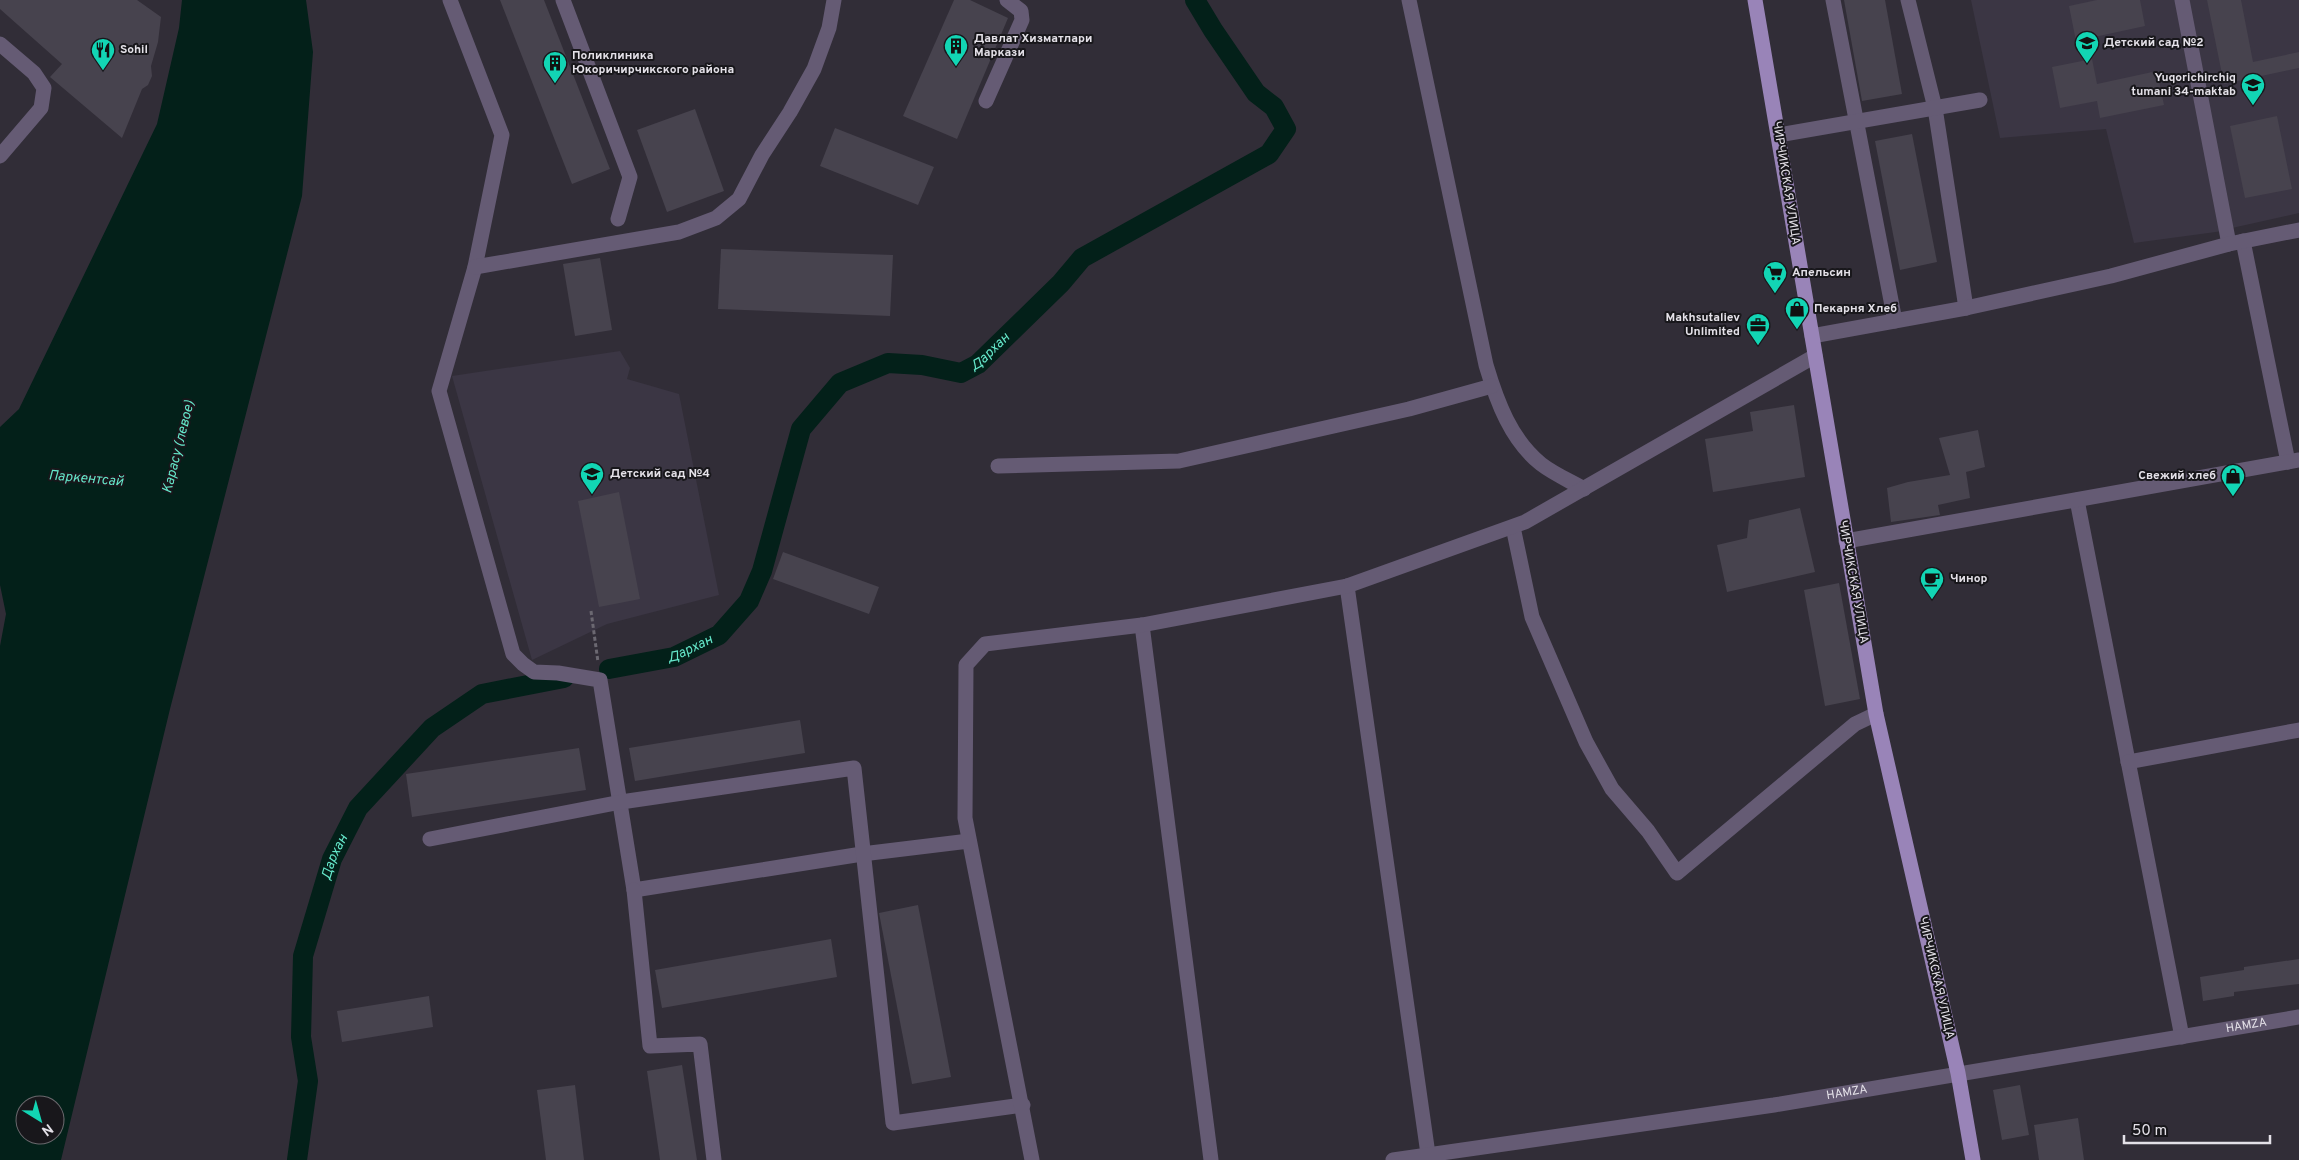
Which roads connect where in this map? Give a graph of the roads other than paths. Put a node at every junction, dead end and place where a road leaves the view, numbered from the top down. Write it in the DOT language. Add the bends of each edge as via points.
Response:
graph roads {
  1 [pos="450,0"];
  2 [pos="563,0"];
  3 [pos="834,0"];
  4 [pos="1007,0"];
  5 [pos="1409,0"];
  6 [pos="1755,0"];
  7 [pos="1833,0"];
  8 [pos="1908,0"];
  9 [pos="2182,0"];
  10 [pos="0,44"];
  11 [pos="1980,100"];
  12 [pos="986,101"];
  13 [pos="1935,108"];
  14 [pos="1856,121"];
  15 [pos="1778,135"];
  16 [pos="0,156"];
  17 [pos="618,219"];
  18 [pos="2299,230"];
  19 [pos="2236,242"];
  20 [pos="475,267"];
  21 [pos="1966,308"];
  22 [pos="1895,320"];
  23 [pos="1812,336"];
  24 [pos="1815,356"];
  25 [pos="1492,386"];
  26 [pos="2293,461"];
  27 [pos="998,466"];
  28 [pos="1584,489"];
  29 [pos="2077,500"];
  30 [pos="1513,527"];
  31 [pos="1846,541"];
  32 [pos="1347,586"];
  33 [pos="1142,625"];
  34 [pos="1876,714"];
  35 [pos="2299,730"];
  36 [pos="2128,762"];
  37 [pos="621,802"];
  38 [pos="969,838"];
  39 [pos="430,839"];
  40 [pos="862,854"];
  41 [pos="634,890"];
  42 [pos="2299,1017"];
  43 [pos="2182,1037"];
  44 [pos="1958,1073"];
  45 [pos="1023,1105"];
  46 [pos="1428,1154"];
  47 [pos="714,1160"];
  48 [pos="1032,1160"];
  49 [pos="1212,1160"];
  50 [pos="1393,1160"];
  51 [pos="1973,1160"];
  1 -- 20 [label="street" via="502,135"];
  2 -- 17 [label="street" via="630,177"];
  3 -- 20 [label="street" via="829,28 814,69 739,199 716,218 679,232"];
  4 -- 12 [label="street" via="1021,11 1022,20"];
  5 -- 25 [label="street"];
  6 -- 15 [label="main road, ЧИРЧИКСКАЯ УЛИЦА"];
  7 -- 14 [label="street"];
  8 -- 13 [label="street"];
  9 -- 19 [label="street"];
  10 -- 16 [label="street" via="34,73 44,88 40,108"];
  11 -- 13 [label="street"];
  13 -- 14 [label="street"];
  13 -- 21 [label="street"];
  14 -- 15 [label="street"];
  14 -- 22 [label="street"];
  15 -- 23 [label="main road, ЧИРЧИКСКАЯ УЛИЦА"];
  18 -- 19 [label="street"];
  19 -- 21 [label="street" via="2111,276"];
  19 -- 26 [label="street"];
  20 -- 37 [label="street" via="439,391 513,654 534,672 600,680"];
  21 -- 22 [label="street"];
  22 -- 23 [label="street"];
  23 -- 24 [label="main road, ЧИРЧИКСКАЯ УЛИЦА"];
  24 -- 28 [label="street"];
  24 -- 31 [label="main road, ЧИРЧИКСКАЯ УЛИЦА"];
  25 -- 27 [label="street" via="1409,409 1179,461"];
  25 -- 28 [label="street" via="1507,421 1525,449 1542,465"];
  26 -- 29 [label="street"];
  28 -- 30 [label="street"];
  29 -- 31 [label="street"];
  29 -- 36 [label="street"];
  30 -- 32 [label="street"];
  30 -- 34 [label="street" via="1532,617 1586,742 1612,789 1648,831 1677,873 1855,724"];
  31 -- 34 [label="main road, ЧИРЧИКСКАЯ УЛИЦА"];
  32 -- 33 [label="street"];
  32 -- 46 [label="street"];
  33 -- 38 [label="street" via="984,644 966,665 966,818"];
  33 -- 49 [label="street"];
  34 -- 44 [label="main road, ЧИРЧИКСКАЯ УЛИЦА"];
  35 -- 36 [label="street"];
  36 -- 43 [label="street"];
  37 -- 39 [label="street"];
  37 -- 40 [label="street" via="854,768"];
  37 -- 41 [label="street"];
  38 -- 40 [label="street"];
  38 -- 45 [label="street"];
  40 -- 41 [label="street"];
  40 -- 45 [label="street" via="893,1123"];
  41 -- 47 [label="street" via="650,1046 700,1044"];
  42 -- 43 [label="street, HAMZA"];
  43 -- 44 [label="street, HAMZA"];
  44 -- 46 [label="street, HAMZA" via="1774,1104"];
  44 -- 51 [label="main road, ЧИРЧИКСКАЯ УЛИЦА"];
  45 -- 48 [label="street"];
  46 -- 50 [label="street, HAMZA"];
}
